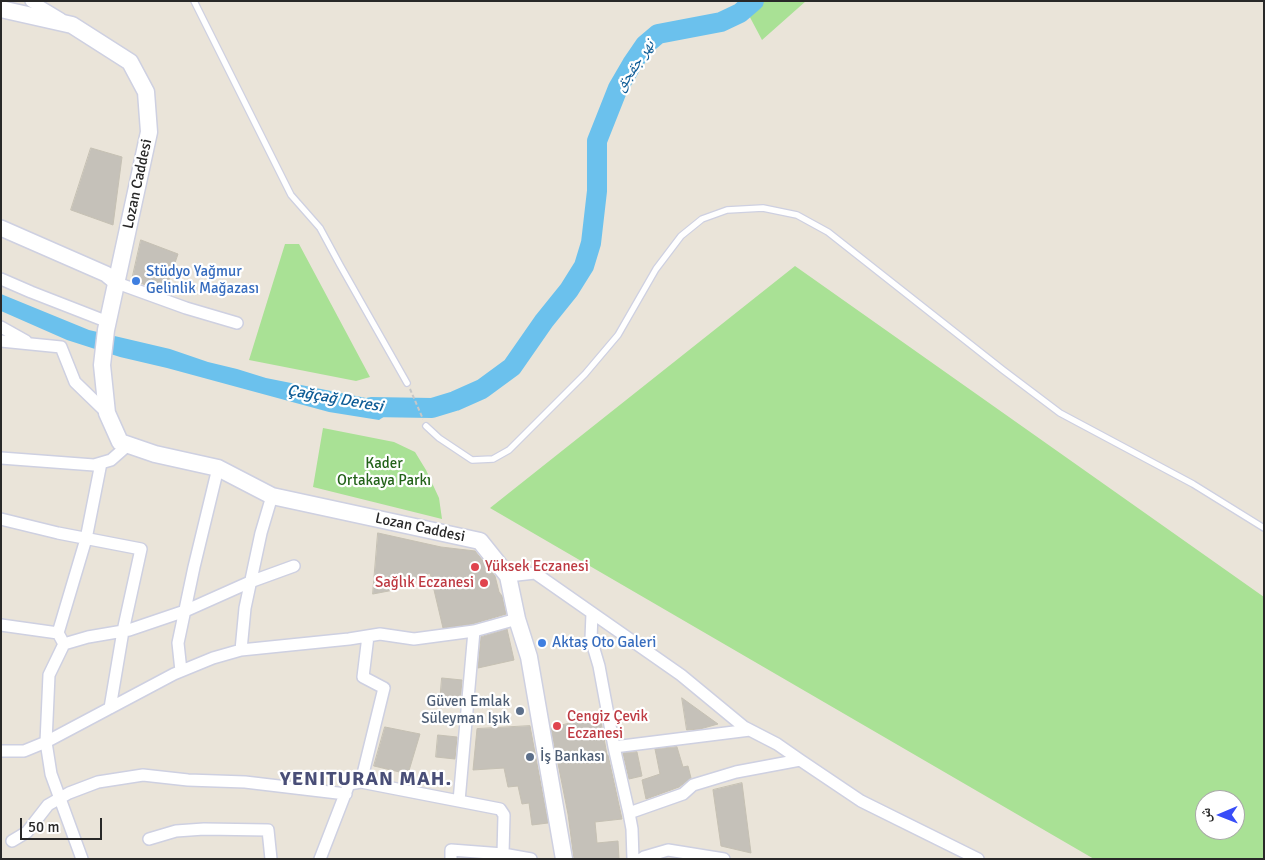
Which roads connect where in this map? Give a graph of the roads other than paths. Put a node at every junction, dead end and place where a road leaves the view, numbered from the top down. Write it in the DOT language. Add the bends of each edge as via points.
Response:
graph roads {
  1 [pos="31,1"];
  2 [pos="194,1"];
  3 [pos="1,9"];
  4 [pos="72,25"];
  5 [pos="1,228"];
  6 [pos="1,279"];
  7 [pos="117,283"];
  8 [pos="237,323"];
  9 [pos="107,326"];
  10 [pos="1,327"];
  11 [pos="1,341"];
  12 [pos="30,344"];
  13 [pos="407,383"];
  14 [pos="107,413"];
  15 [pos="426,426"];
  16 [pos="128,445"];
  17 [pos="1,458"];
  18 [pos="101,463"];
  19 [pos="218,468"];
  20 [pos="272,496"];
  21 [pos="1,519"];
  22 [pos="1264,528"];
  23 [pos="86,539"];
  24 [pos="294,566"];
  25 [pos="508,576"];
  26 [pos="250,582"];
  27 [pos="185,611"];
  28 [pos="592,613"];
  29 [pos="517,619"];
  30 [pos="1,625"];
  31 [pos="123,631"];
  32 [pos="474,631"];
  33 [pos="58,633"];
  34 [pos="368,636"];
  35 [pos="64,644"];
  36 [pos="241,650"];
  37 [pos="181,671"];
  38 [pos="110,708"];
  39 [pos="750,730"];
  40 [pos="46,742"];
  41 [pos="614,748"];
  42 [pos="1,751"];
  43 [pos="800,760"];
  44 [pos="361,782"];
  45 [pos="346,794"];
  46 [pos="59,799"];
  47 [pos="459,801"];
  48 [pos="629,813"];
  49 [pos="148,839"];
  50 [pos="12,842"];
  51 [pos="503,854"];
  52 [pos="82,859"];
  53 [pos="271,859"];
  54 [pos="320,859"];
  55 [pos="451,859"];
  56 [pos="531,859"];
  57 [pos="564,859"];
  58 [pos="633,859"];
  59 [pos="641,859"];
  60 [pos="724,859"];
  61 [pos="978,859"];
  1 -- 4 [label="street"];
  2 -- 13 [label="lane" via="292,196 320,228"];
  3 -- 4 [label="main road, Lozan Caddesi"];
  4 -- 7 [label="main road, Lozan Caddesi" via="130,62 146,92 149,132"];
  5 -- 7 [label="street" via="106,274"];
  6 -- 9 [label="street"];
  7 -- 8 [label="street"];
  7 -- 9 [label="main road, Lozan Caddesi"];
  9 -- 14 [label="main road, Lozan Caddesi" via="102,365"];
  10 -- 12 [label="street"];
  11 -- 12 [label="street"];
  12 -- 14 [label="street" via="61,346 75,382"];
  14 -- 16 [label="main road" via="120,442"];
  15 -- 22 [label="lane" via="472,460 493,459 509,450 585,374 618,335 656,269 682,236 702,219 727,210 763,208 797,215 828,232 1060,412 1193,484"];
  16 -- 18 [label="street"];
  16 -- 19 [label="main road, Lozan Caddesi"];
  17 -- 18 [label="street" via="94,466"];
  18 -- 23 [label="street"];
  19 -- 20 [label="main road, Lozan Caddesi"];
  19 -- 27 [label="street"];
  20 -- 25 [label="main road, Lozan Caddesi" via="480,541"];
  20 -- 26 [label="street"];
  21 -- 23 [label="street"];
  23 -- 31 [label="street" via="141,549"];
  23 -- 33 [label="street"];
  24 -- 26 [label="street"];
  25 -- 28 [label="street" via="535,573"];
  25 -- 29 [label="main road, Lozan Caddesi"];
  26 -- 27 [label="street"];
  26 -- 36 [label="street"];
  27 -- 31 [label="street"];
  27 -- 37 [label="street" via="178,643"];
  28 -- 39 [label="street" via="682,675"];
  28 -- 41 [label="street" via="591,640"];
  29 -- 32 [label="street"];
  29 -- 57 [label="main road, Lozan Caddesi" via="529,657"];
  30 -- 33 [label="street"];
  31 -- 35 [label="street"];
  31 -- 38 [label="street"];
  32 -- 34 [label="street" via="414,639 380,634"];
  32 -- 47 [label="street"];
  33 -- 35 [label="street"];
  34 -- 36 [label="street"];
  34 -- 44 [label="street" via="363,677 384,688"];
  35 -- 40 [label="street" via="49,675"];
  36 -- 37 [label="street"];
  37 -- 38 [label="street"];
  38 -- 40 [label="street"];
  39 -- 41 [label="street"];
  39 -- 43 [label="street"];
  40 -- 42 [label="street" via="24,751"];
  40 -- 46 [label="street"];
  41 -- 48 [label="street"];
  43 -- 48 [label="street" via="736,772 692,785 683,794"];
  43 -- 61 [label="street" via="861,801"];
  44 -- 45 [label="street" via="349,784"];
  44 -- 47 [label="street"];
  45 -- 46 [label="street" via="245,782 143,775 98,782"];
  45 -- 54 [label="street"];
  46 -- 50 [label="street" via="48,805 27,832"];
  46 -- 52 [label="street"];
  47 -- 51 [label="street" via="500,809 504,815"];
  48 -- 58 [label="street"];
  49 -- 53 [label="street" via="176,831 268,830"];
  51 -- 55 [label="street" via="451,850"];
  51 -- 56 [label="street"];
  59 -- 60 [label="street" via="668,850"];
}
